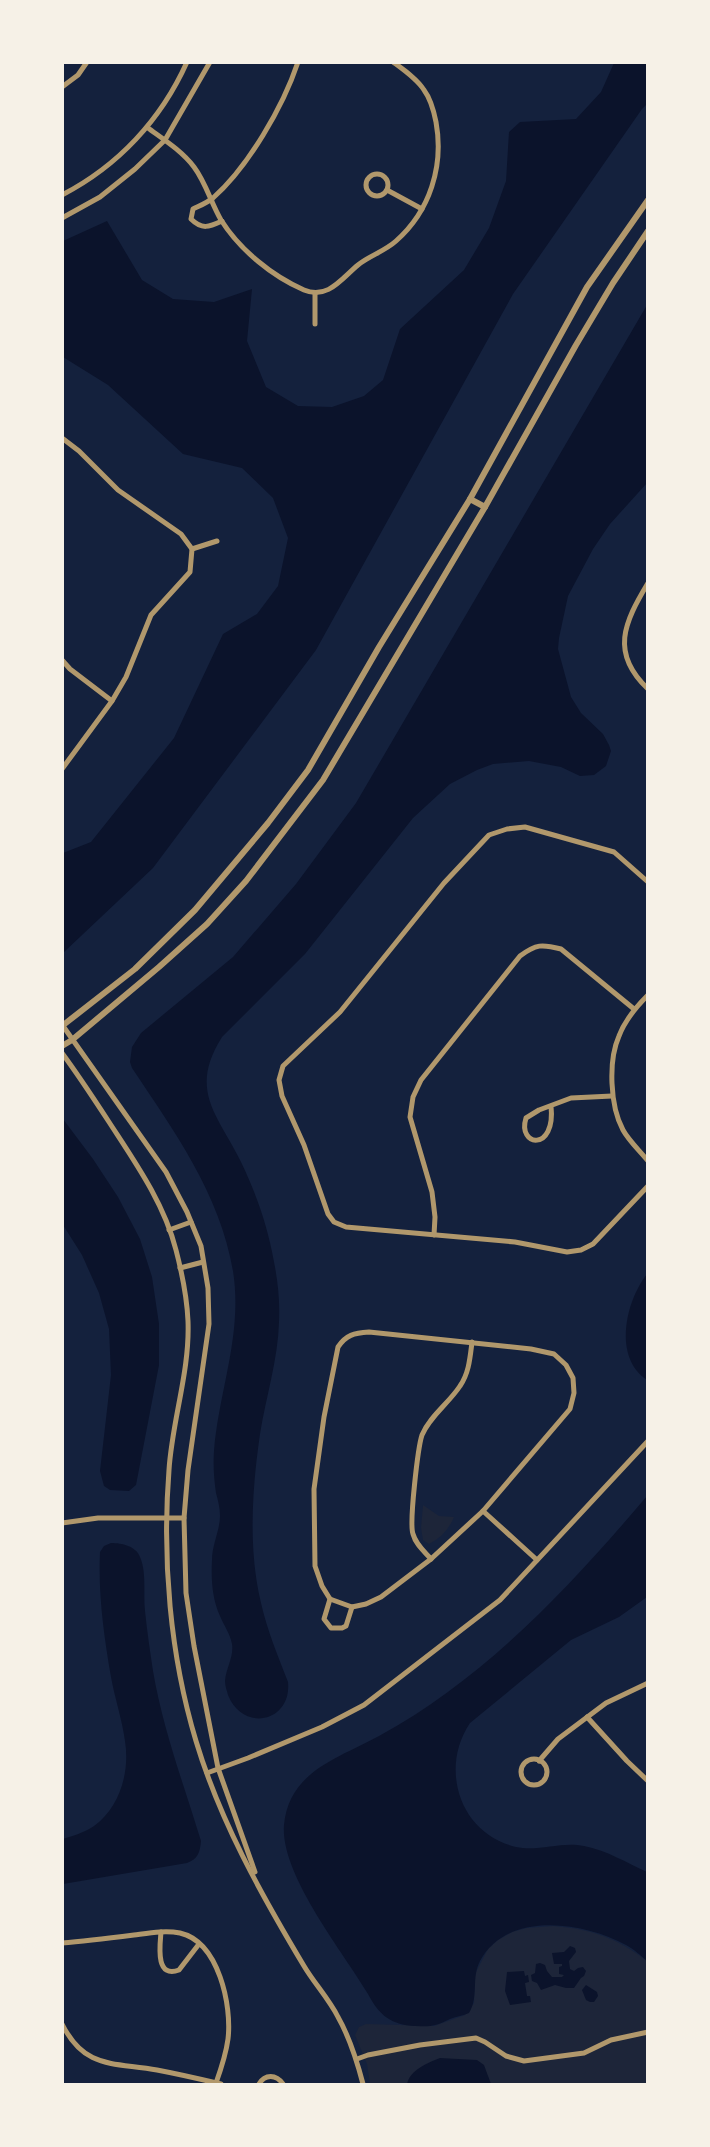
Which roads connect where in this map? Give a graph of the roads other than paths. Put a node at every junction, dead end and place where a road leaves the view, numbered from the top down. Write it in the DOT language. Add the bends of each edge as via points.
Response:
graph roads {
  1 [pos="87,62"];
  2 [pos="188,62"];
  3 [pos="210,62"];
  4 [pos="298,62"];
  5 [pos="393,62"];
  6 [pos="62,87"];
  7 [pos="148,128"];
  8 [pos="164,140"];
  9 [pos="387,190"];
  10 [pos="62,195"];
  11 [pos="212,199"];
  12 [pos="648,200"];
  13 [pos="422,209"];
  14 [pos="62,218"];
  15 [pos="222,221"];
  16 [pos="648,230"];
  17 [pos="315,293"];
  18 [pos="315,324"];
  19 [pos="62,438"];
  20 [pos="470,499"];
  21 [pos="485,508"];
  22 [pos="217,541"];
  23 [pos="192,549"];
  24 [pos="648,583"];
  25 [pos="62,660"];
  26 [pos="648,689"];
  27 [pos="112,701"];
  28 [pos="62,769"];
  29 [pos="648,882"];
  30 [pos="648,995"];
  31 [pos="634,1009"];
  32 [pos="63,1026"];
  33 [pos="72,1040"];
  34 [pos="62,1046"];
  35 [pos="62,1053"];
  36 [pos="612,1096"];
  37 [pos="551,1106"];
  38 [pos="648,1160"];
  39 [pos="648,1186"];
  40 [pos="191,1222"];
  41 [pos="169,1230"];
  42 [pos="434,1235"];
  43 [pos="203,1262"];
  44 [pos="180,1268"];
  45 [pos="472,1342"];
  46 [pos="648,1441"];
  47 [pos="482,1511"];
  48 [pos="167,1518"];
  49 [pos="184,1518"];
  50 [pos="62,1523"];
  51 [pos="431,1559"];
  52 [pos="537,1560"];
  53 [pos="330,1599"];
  54 [pos="352,1607"];
  55 [pos="648,1683"];
  56 [pos="587,1716"];
  57 [pos="539,1761"];
  58 [pos="218,1768"];
  59 [pos="207,1773"];
  60 [pos="648,1781"];
  61 [pos="260,1886"];
  62 [pos="161,1932"];
  63 [pos="62,1944"];
  64 [pos="199,1944"];
  65 [pos="62,2024"];
  66 [pos="648,2032"];
  67 [pos="357,2059"];
  68 [pos="218,2084"];
  69 [pos="259,2084"];
  70 [pos="283,2084"];
  71 [pos="363,2084"];
  1 -- 6 [label="street"];
  2 -- 7 [label="street"];
  3 -- 8 [label="street"];
  4 -- 11 [label="street" via="245,164"];
  5 -- 13 [label="street" via="425,90 434,114 439,140 438,165 433,187"];
  7 -- 8 [label="street"];
  7 -- 10 [label="street" via="112,164"];
  8 -- 11 [label="street" via="192,165"];
  8 -- 14 [label="street" via="100,197"];
  9 -- 9 [label="street" via="388,182 383,175 374,174 368,179 366,187 372,194 380,196"];
  9 -- 13 [label="street"];
  11 -- 15 [label="street"];
  11 -- 15 [label="street" via="193,209 191,219 198,226 208,228"];
  12 -- 20 [label="street" via="587,287"];
  13 -- 17 [label="street" via="395,243 359,264 328,291"];
  15 -- 17 [label="street" via="252,257 305,291"];
  16 -- 21 [label="street" via="576,345"];
  17 -- 18 [label="street"];
  19 -- 23 [label="street" via="118,490 181,534"];
  20 -- 21 [label="street"];
  20 -- 32 [label="street" via="308,770 268,823 195,910 135,969"];
  21 -- 33 [label="street" via="323,780 246,881 207,924"];
  22 -- 23 [label="street"];
  23 -- 27 [label="street" via="190,572 151,615 126,677"];
  24 -- 26 [label="street" via="635,605 624,650 631,671"];
  25 -- 27 [label="street"];
  27 -- 28 [label="street"];
  29 -- 42 [label="street" via="614,852 525,827 489,835 444,883 340,1012 283,1066 280,1080 282,1096 334,1222 346,1227"];
  30 -- 31 [label="street"];
  31 -- 36 [label="street" via="618,1036 612,1065"];
  31 -- 42 [label="street" via="561,949 533,946 520,956 420,1080 413,1097 410,1117 432,1192"];
  32 -- 33 [label="street"];
  33 -- 34 [label="street"];
  33 -- 40 [label="street" via="166,1172"];
  35 -- 41 [label="street" via="133,1159 164,1214"];
  36 -- 37 [label="street" via="571,1098"];
  36 -- 38 [label="street" via="623,1130"];
  37 -- 37 [label="street" via="526,1118 524,1132 527,1136 534,1140 546,1137 552,1123"];
  39 -- 42 [label="street" via="593,1244 581,1250 567,1252 515,1242"];
  40 -- 41 [label="street"];
  40 -- 43 [label="street"];
  41 -- 44 [label="street"];
  43 -- 44 [label="street"];
  43 -- 49 [label="street" via="209,1324 195,1413"];
  44 -- 48 [label="street" via="188,1321 187,1353 169,1468"];
  45 -- 47 [label="street" via="531,1348 554,1354 566,1365 573,1378 574,1393 570,1409"];
  45 -- 51 [label="street" via="468,1369 460,1386 422,1435 412,1533 418,1546"];
  45 -- 53 [label="street" via="368,1332 344,1338 338,1347 314,1489 315,1566"];
  46 -- 52 [label="street"];
  47 -- 51 [label="street"];
  47 -- 52 [label="street"];
  48 -- 49 [label="street"];
  48 -- 50 [label="street" via="98,1518"];
  48 -- 59 [label="street" via="176,1645 187,1706"];
  49 -- 58 [label="street" via="186,1593"];
  51 -- 54 [label="street" via="381,1597"];
  52 -- 58 [label="street" via="500,1600 364,1705 322,1727"];
  53 -- 54 [label="street"];
  53 -- 54 [label="street" via="324,1619 331,1628 346,1626"];
  55 -- 56 [label="street" via="606,1702"];
  56 -- 57 [label="street" via="558,1739"];
  56 -- 60 [label="street"];
  57 -- 57 [label="street" via="528,1762 523,1767 522,1775 529,1784 541,1783 546,1778 545,1766"];
  58 -- 59 [label="street"];
  58 -- 61 [label="street"];
  59 -- 61 [label="street" via="220,1810"];
  61 -- 67 [label="street" via="305,1968 338,2015"];
  62 -- 63 [label="street"];
  62 -- 64 [label="street" via="180,1933"];
  62 -- 64 [label="street" via="160,1960 163,1968 170,1972 179,1970"];
  64 -- 68 [label="street" via="217,1968 229,2016 228,2041"];
  65 -- 68 [label="street" via="82,2051 100,2062"];
  66 -- 67 [label="street" via="611,2040 584,2053 524,2061 506,2056 476,2038 420,2045"];
  67 -- 71 [label="street"];
  69 -- 70 [label="street" via="271,2076"];
}
